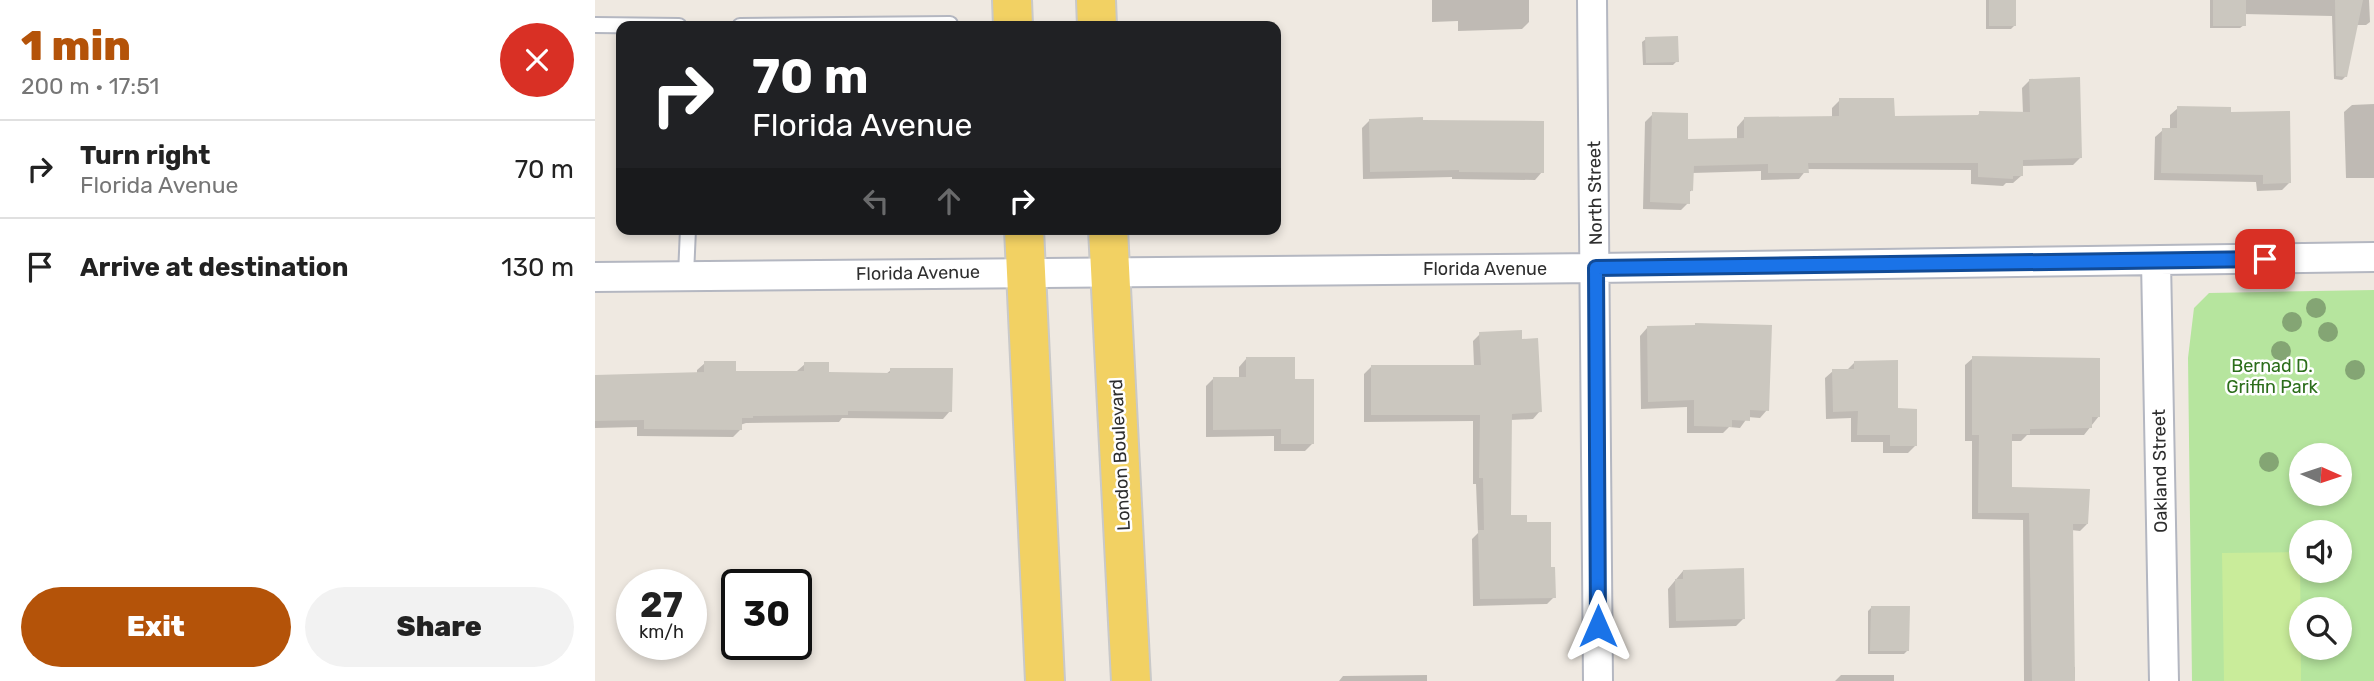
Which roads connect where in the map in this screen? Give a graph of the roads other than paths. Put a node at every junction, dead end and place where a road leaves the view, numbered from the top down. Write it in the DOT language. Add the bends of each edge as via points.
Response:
graph roads {
  1 [pos="1012,0"];
  2 [pos="1096,0"];
  3 [pos="1592,0"];
  4 [pos="1013,21"];
  5 [pos="1097,21"];
  6 [pos="595,24"];
  7 [pos="616,24"];
  8 [pos="688,235"];
  9 [pos="1024,235"];
  10 [pos="1108,235"];
  11 [pos="2374,257"];
  12 [pos="2156,261"];
  13 [pos="1596,268"];
  14 [pos="1110,271"];
  15 [pos="1026,272"];
  16 [pos="686,275"];
  17 [pos="595,277"];
  18 [pos="1045,681"];
  19 [pos="1131,681"];
  20 [pos="1598,681"];
  21 [pos="2164,681"];
  1 -- 4 [label="main road"];
  2 -- 5 [label="main road"];
  3 -- 13 [label="street, North Street"];
  6 -- 7 [label="lane"];
  8 -- 16 [label="lane"];
  9 -- 15 [label="main road"];
  10 -- 14 [label="main road, London Boulevard"];
  11 -- 12 [label="street, Florida Avenue"];
  12 -- 13 [label="street, Florida Avenue"];
  12 -- 21 [label="street, Oakland Street"];
  13 -- 14 [label="street, Florida Avenue"];
  13 -- 20 [label="street, North Street"];
  14 -- 15 [label="street, Florida Avenue"];
  14 -- 19 [label="main road, London Boulevard"];
  15 -- 16 [label="street, Florida Avenue"];
  15 -- 18 [label="main road"];
  16 -- 17 [label="street, Florida Avenue"];
}
